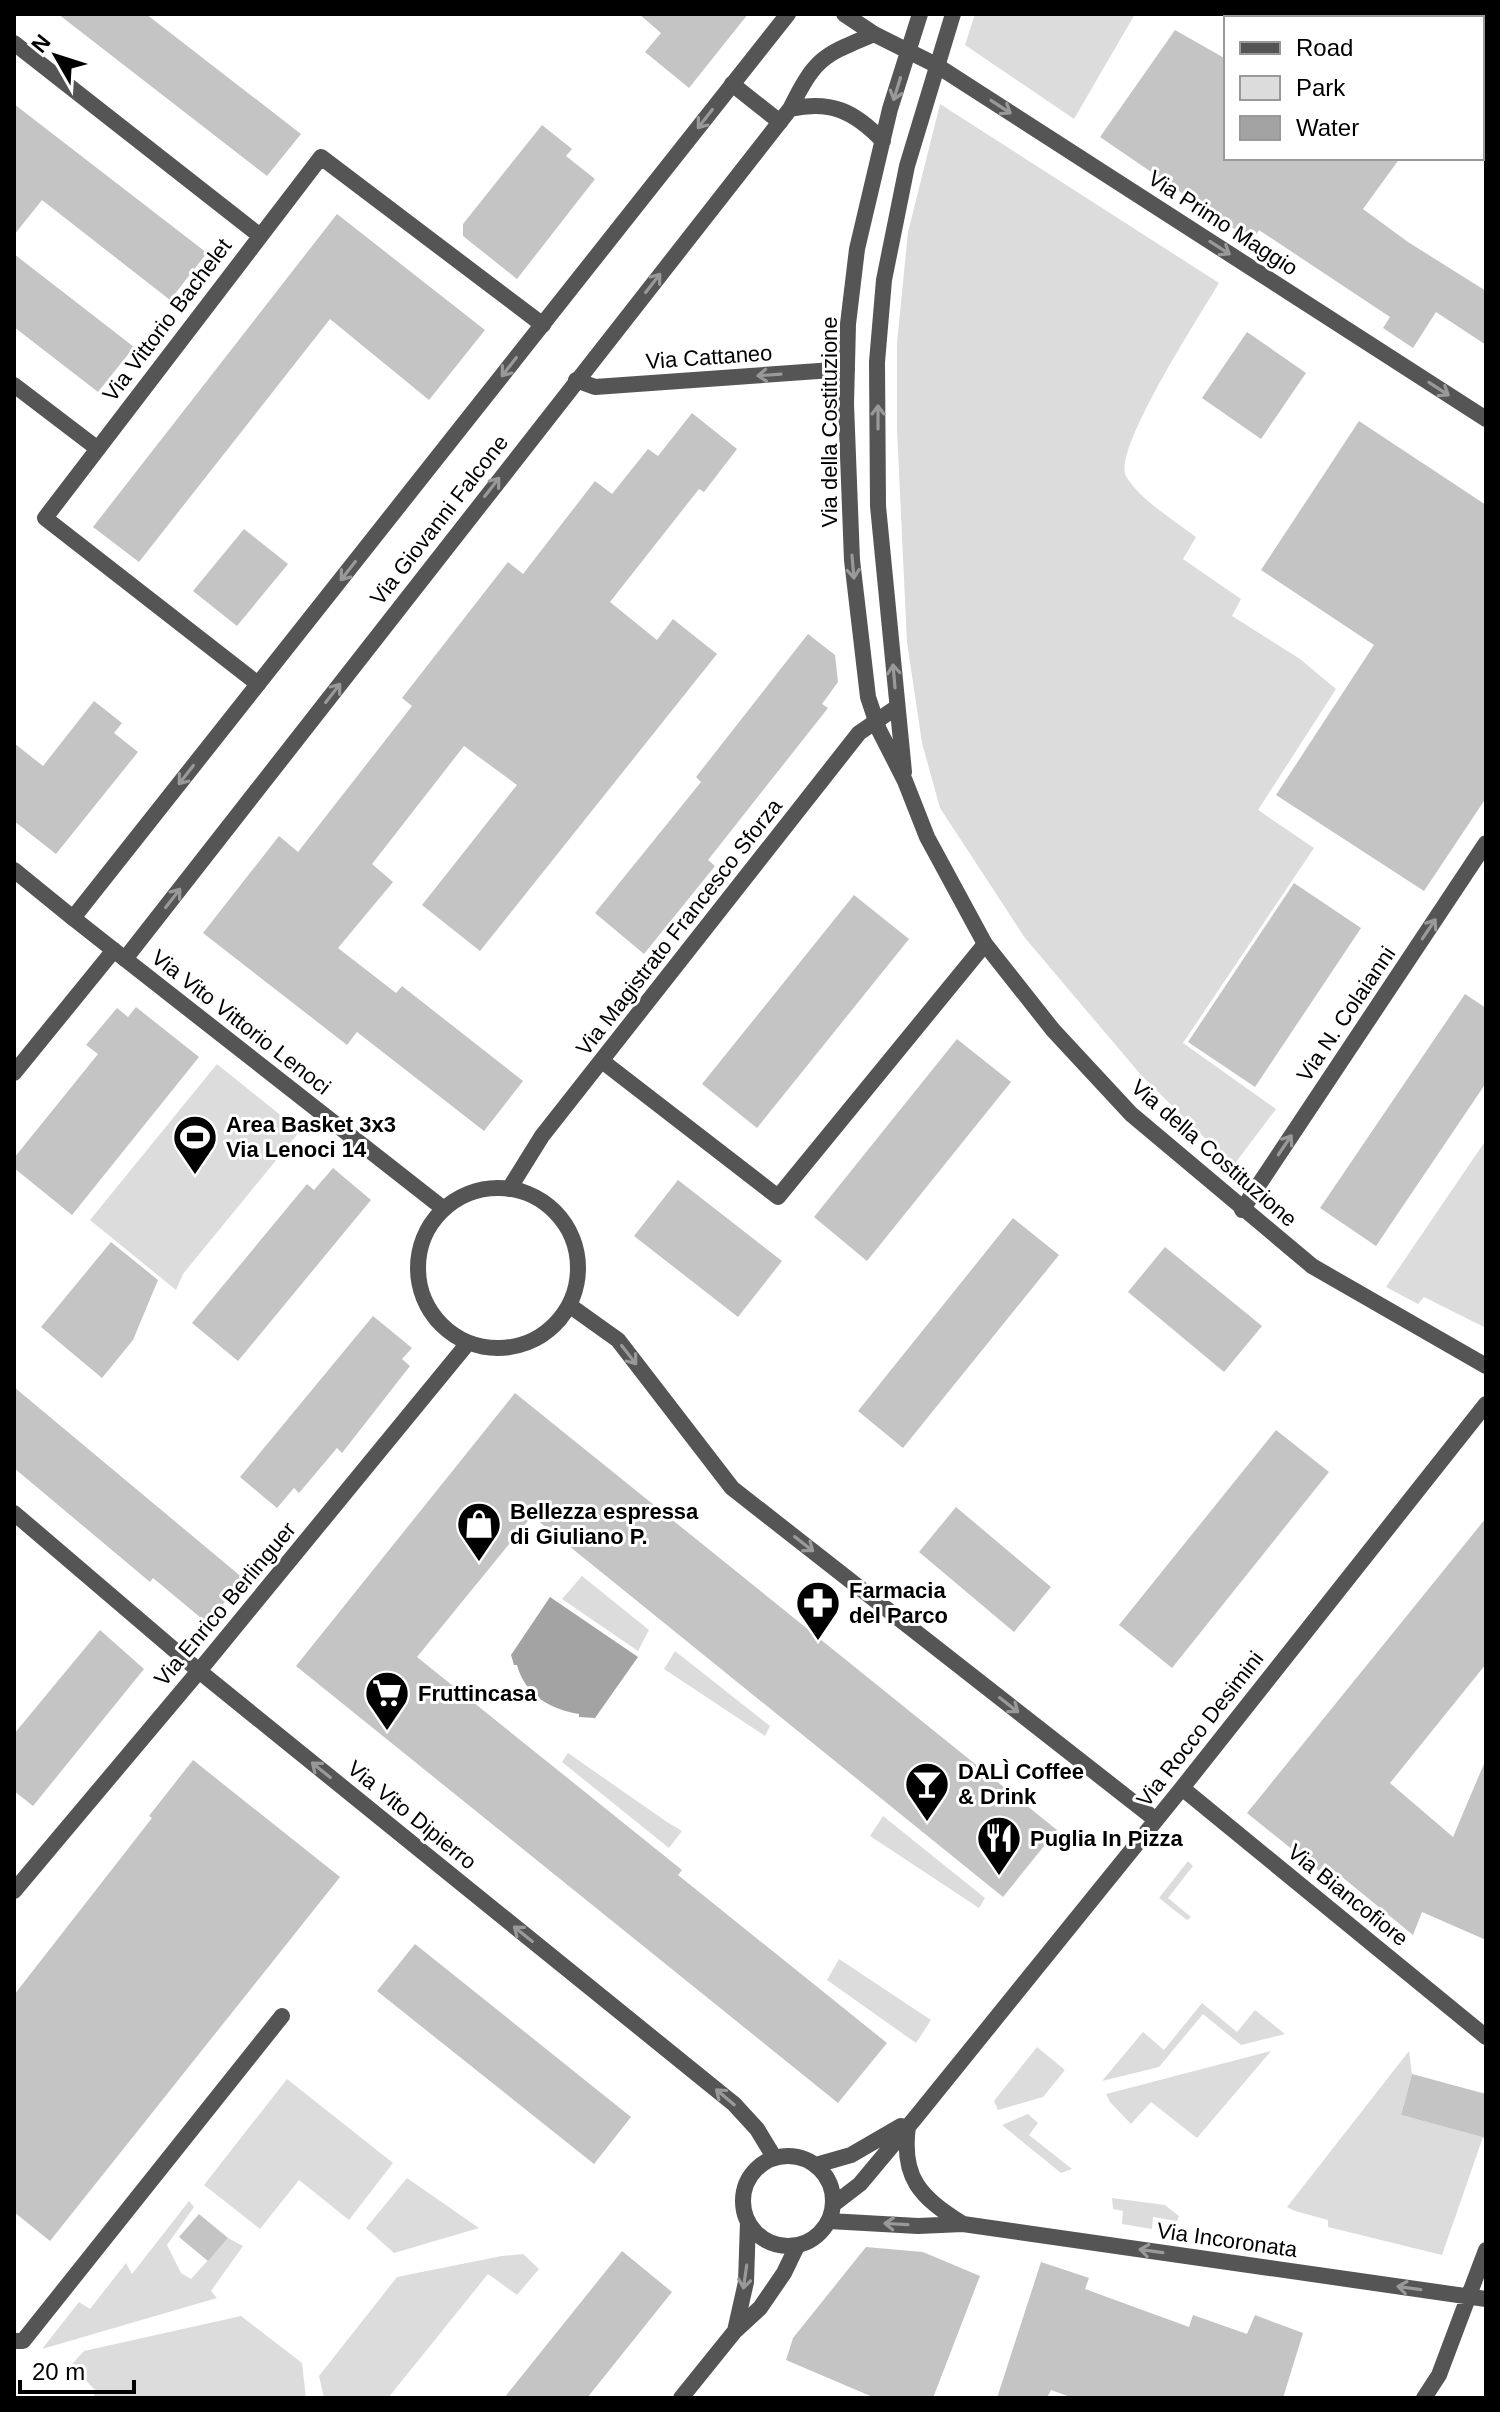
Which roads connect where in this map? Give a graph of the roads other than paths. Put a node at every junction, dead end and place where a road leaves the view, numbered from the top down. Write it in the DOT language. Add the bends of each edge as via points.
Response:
graph roads {
  1 [pos="788,14"];
  2 [pos="844,14"];
  3 [pos="920,14"];
  4 [pos="953,14"];
  5 [pos="874,34"];
  6 [pos="14,43"];
  7 [pos="908,51"];
  8 [pos="936,65"];
  9 [pos="732,84"];
  10 [pos="785,115"];
  11 [pos="883,141"];
  12 [pos="259,235"];
  13 [pos="543,325"];
  14 [pos="847,369"];
  15 [pos="576,380"];
  16 [pos="14,385"];
  17 [pos="1486,419"];
  18 [pos="98,449"];
  19 [pos="258,684"];
  20 [pos="897,707"];
  21 [pos="876,720"];
  22 [pos="905,781"];
  23 [pos="1486,843"];
  24 [pos="14,870"];
  25 [pos="73,918"];
  26 [pos="985,944"];
  27 [pos="119,955"];
  28 [pos="602,1061"];
  29 [pos="14,1073"];
  30 [pos="509,1189"];
  31 [pos="444,1209"];
  32 [pos="1242,1210"];
  33 [pos="569,1305"];
  34 [pos="468,1343"];
  35 [pos="1486,1366"];
  36 [pos="1486,1404"];
  37 [pos="14,1513"];
  38 [pos="199,1671"];
  39 [pos="1182,1788"];
  40 [pos="1156,1820"];
  41 [pos="14,1891"];
  42 [pos="282,2016"];
  43 [pos="1486,2037"];
  44 [pos="912,2121"];
  45 [pos="774,2157"];
  46 [pos="816,2165"];
  47 [pos="834,2204"];
  48 [pos="748,2221"];
  49 [pos="829,2221"];
  50 [pos="963,2224"];
  51 [pos="797,2246"];
  52 [pos="1486,2250"];
  53 [pos="1468,2297"];
  54 [pos="1486,2299"];
  55 [pos="735,2331"];
  56 [pos="14,2341"];
  57 [pos="1439,2375"];
  58 [pos="681,2398"];
  59 [pos="1424,2398"];
  60 [pos="1438,2398"];
  1 -- 9 [label="street"];
  2 -- 5 [label="street, Via Primo Maggio"];
  3 -- 7 [label="street, Via della Costituzione"];
  4 -- 8 [label="street, Via della Costituzione"];
  5 -- 7 [label="street, Via Primo Maggio"];
  5 -- 10 [label="street, Via Giovanni Falcone" via="817,62"];
  6 -- 12 [label="street"];
  7 -- 8 [label="street, Via Primo Maggio"];
  7 -- 11 [label="street, Via della Costituzione, one-way"];
  8 -- 17 [label="street, Via Primo Maggio, one-way"];
  20 -- 8 [label="street, Via della Costituzione, one-way" via="878,506 877,362 884,280 907,166"];
  9 -- 10 [label="street"];
  9 -- 13 [label="street, one-way"];
  10 -- 11 [label="street" via="814,104 835,109 861,121"];
  15 -- 10 [label="street, Via Giovanni Falcone, one-way"];
  11 -- 14 [label="street, Via della Costituzione" via="857,249"];
  12 -- 13 [label="street, Via Vittorio Bachelet" via="321,157"];
  12 -- 18 [label="street, Via Vittorio Bachelet"];
  13 -- 19 [label="street, one-way"];
  14 -- 15 [label="street, Via Cattaneo, one-way" via="595,387"];
  14 -- 21 [label="street, Via della Costituzione, one-way" via="852,560 868,697"];
  27 -- 15 [label="street, Via Giovanni Falcone, one-way"];
  16 -- 18 [label="street"];
  18 -- 19 [label="street, Via Vittorio Bachelet" via="45,518"];
  19 -- 25 [label="street, one-way"];
  20 -- 21 [label="street, Via Magistrato Francesco Sforza"];
  20 -- 22 [label="street, Via della Costituzione"];
  21 -- 22 [label="street, Via della Costituzione"];
  21 -- 28 [label="street, Via Magistrato Francesco Sforza" via="859,733"];
  22 -- 26 [label="street, Via della Costituzione" via="927,837"];
  32 -- 23 [label="street, Via N. Colaianni, one-way"];
  24 -- 25 [label="street, Via Vito Vittorio Lenoci"];
  25 -- 27 [label="street, Via Vito Vittorio Lenoci"];
  26 -- 28 [label="street" via="778,1197"];
  26 -- 32 [label="street, Via della Costituzione" via="1053,1030 1131,1114"];
  27 -- 29 [label="street, Via Giovanni Falcone"];
  27 -- 31 [label="street, Via Vito Vittorio Lenoci"];
  28 -- 30 [label="street, Via Magistrato Francesco Sforza" via="542,1136"];
  30 -- 31 [label="street" via="463,1195"];
  30 -- 33 [label="street" via="534,1196 555,1211 569,1231 578,1255"];
  31 -- 34 [label="street" via="426,1230 418,1256 418,1283 428,1309 445,1329"];
  32 -- 35 [label="street, Via della Costituzione" via="1312,1266"];
  33 -- 34 [label="street" via="537,1339 491,1349"];
  33 -- 40 [label="street, one-way" via="618,1340 732,1488"];
  34 -- 38 [label="street, Via Enrico Berlinguer"];
  36 -- 39 [label="street, Via Rocco Desimini"];
  37 -- 38 [label="street, Via Vito Dipierro"];
  38 -- 41 [label="street, Via Enrico Berlinguer"];
  45 -- 38 [label="street, Via Vito Dipierro, one-way" via="734,2104"];
  39 -- 40 [label="street, Via Rocco Desimini"];
  39 -- 43 [label="street, Via Biancofiore"];
  40 -- 44 [label="street, Via Rocco Desimini"];
  42 -- 56 [label="street" via="23,2341"];
  44 -- 46 [label="street, Via Rocco Desimini" via="851,2155"];
  44 -- 47 [label="street, Via Rocco Desimini" via="860,2184"];
  44 -- 50 [label="street, Via Incoronata" via="905,2150 914,2179 936,2207"];
  45 -- 46 [label="street, Via Rocco Desimini" via="792,2156"];
  45 -- 48 [label="street" via="749,2178 744,2192"];
  46 -- 47 [label="street" via="831,2186"];
  47 -- 49 [label="street"];
  48 -- 51 [label="street" via="769,2242"];
  48 -- 55 [label="street, one-way" via="746,2282"];
  50 -- 49 [label="street, Via Incoronata, one-way"];
  49 -- 51 [label="street" via="822,2233"];
  53 -- 50 [label="street, Via Incoronata, one-way"];
  51 -- 55 [label="street" via="760,2308"];
  52 -- 53 [label="street"];
  53 -- 54 [label="street, Via Incoronata"];
  53 -- 57 [label="street"];
  55 -- 58 [label="street"];
  57 -- 59 [label="street"];
  57 -- 60 [label="street"];
}
